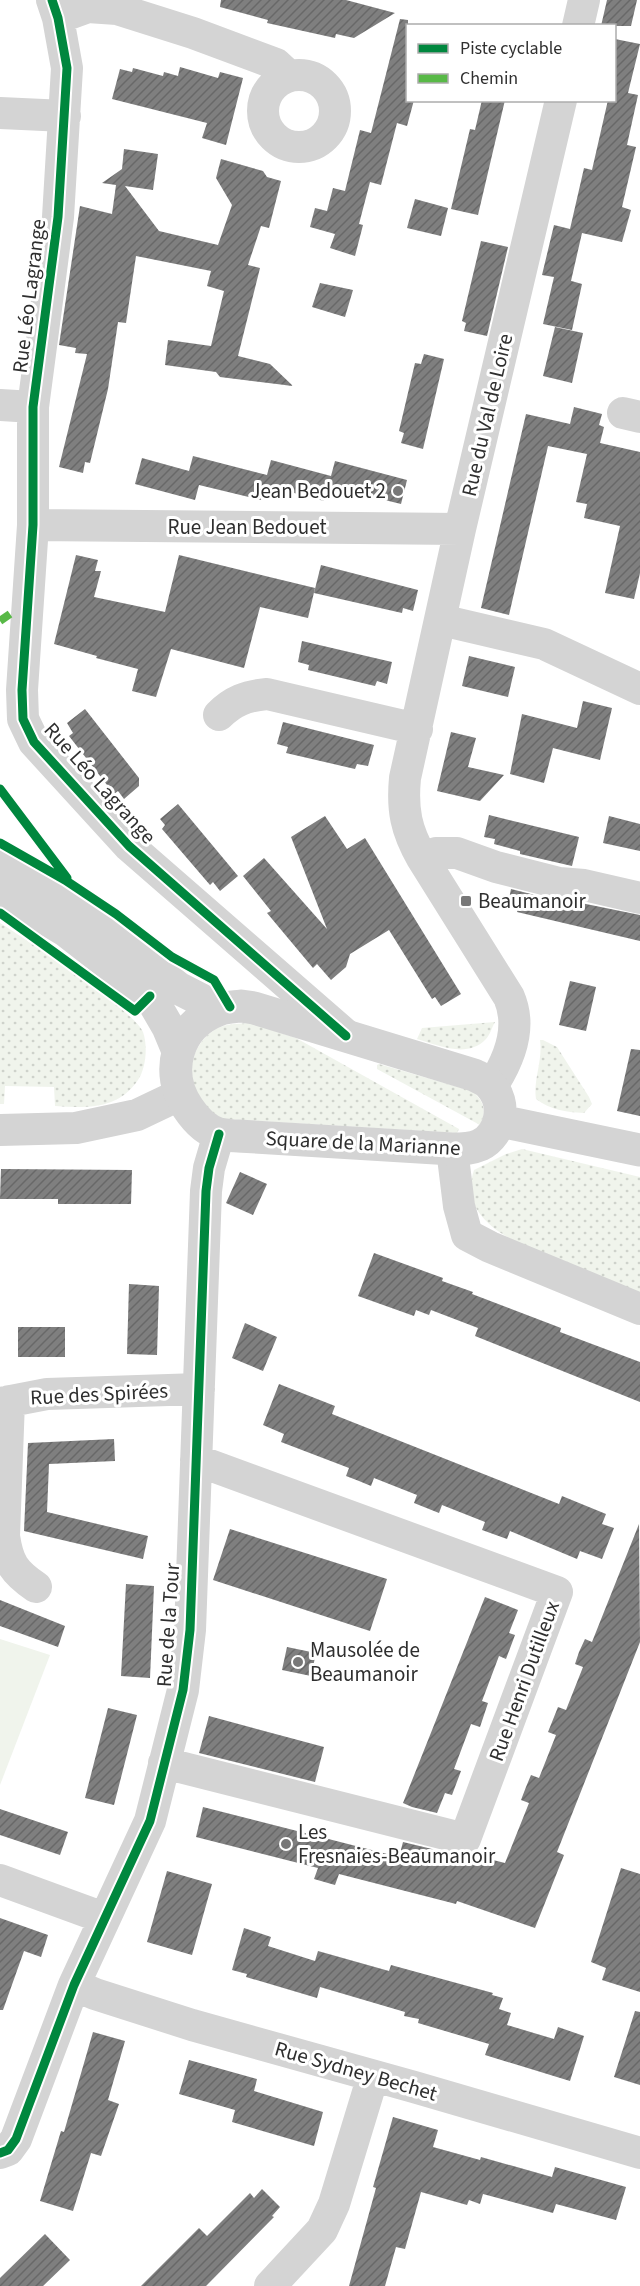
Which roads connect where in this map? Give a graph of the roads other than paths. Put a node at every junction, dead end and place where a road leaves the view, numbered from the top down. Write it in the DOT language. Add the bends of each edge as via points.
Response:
graph roads {
  1 [pos="584,0"];
  2 [pos="55,9"];
  3 [pos="578,24"];
  4 [pos="289,76"];
  5 [pos="561,102"];
  6 [pos="0,113"];
  7 [pos="65,116"];
  8 [pos="0,405"];
  9 [pos="33,407"];
  10 [pos="33,525"];
  11 [pos="460,529"];
  12 [pos="441,620"];
  13 [pos="640,687"];
  14 [pos="219,716"];
  15 [pos="417,729"];
  16 [pos="422,858"];
  17 [pos="0,864"];
  18 [pos="0,891"];
  19 [pos="640,898"];
  20 [pos="219,1010"];
  21 [pos="346,1036"];
  22 [pos="178,1051"];
  23 [pos="492,1086"];
  24 [pos="179,1095"];
  25 [pos="500,1121"];
  26 [pos="0,1130"];
  27 [pos="219,1134"];
  28 [pos="452,1149"];
  29 [pos="640,1150"];
  30 [pos="640,1309"];
  31 [pos="199,1389"];
  32 [pos="4,1402"];
  33 [pos="196,1460"];
  34 [pos="36,1587"];
  35 [pos="164,1763"];
  36 [pos="0,1880"];
  37 [pos="105,1918"];
  38 [pos="74,1985"];
  39 [pos="373,2076"];
  40 [pos="0,2153"];
  41 [pos="640,2153"];
  42 [pos="270,2286"];
  1 -- 3 [label="street"];
  2 -- 4 [label="street" via="117,9 276,64"];
  2 -- 7 [label="street, Rue Léo Lagrange" via="67,68"];
  5 -- 11 [label="street, Rue du Val de Loire"];
  6 -- 7 [label="street"];
  7 -- 9 [label="street, Rue Léo Lagrange" via="58,217"];
  8 -- 9 [label="street"];
  9 -- 10 [label="street, Rue Léo Lagrange"];
  10 -- 11 [label="street, Rue Jean Bedouet"];
  10 -- 21 [label="street, Rue Léo Lagrange" via="22,690 23,719 34,742 129,846"];
  11 -- 12 [label="street, Rue du Val de Loire"];
  12 -- 13 [label="street" via="544,644"];
  12 -- 15 [label="street, Rue du Val de Loire"];
  14 -- 15 [label="street" via="228,705 248,696 267,694"];
  15 -- 16 [label="street, Rue du Val de Loire" via="405,778 404,806 409,835"];
  16 -- 19 [label="street" via="457,853 528,875"];
  16 -- 23 [label="street, Rue du Val de Loire" via="514,1008 511,1045"];
  17 -- 20 [label="street" via="110,933 178,988"];
  18 -- 22 [label="street" via="65,930 150,996"];
  20 -- 21 [label="street" via="254,1008"];
  20 -- 22 [label="street" via="196,1024"];
  21 -- 23 [label="street" via="474,1075"];
  22 -- 24 [label="street" via="175,1076"];
  23 -- 25 [label="street" via="500,1103"];
  24 -- 26 [label="street" via="137,1115 76,1128"];
  24 -- 27 [label="street" via="201,1125"];
  25 -- 28 [label="street, Square de la Marianne" via="485,1142 470,1149"];
  25 -- 29 [label="street"];
  27 -- 28 [label="street, Square de la Marianne"];
  27 -- 31 [label="street, Rue de la Tour" via="206,1191"];
  28 -- 30 [label="street" via="467,1235"];
  31 -- 32 [label="street, Rue des Spirées" via="47,1394"];
  31 -- 33 [label="street, Rue de la Tour"];
  32 -- 34 [label="street" via="4,1536 12,1566"];
  33 -- 35 [label="street, Rue de la Tour" via="187,1664"];
  33 -- 35 [label="street, Rue Henri Dutilleux" via="557,1592 465,1839"];
  35 -- 37 [label="street, Rue de la Tour" via="150,1821"];
  36 -- 37 [label="street"];
  37 -- 38 [label="street, Rue de la Tour"];
  38 -- 39 [label="street, Rue Sydney Bechet" via="192,2025"];
  38 -- 40 [label="street, Rue de la Tour" via="16,2139 8,2150"];
  39 -- 41 [label="street, Rue Sydney Bechet"];
  39 -- 42 [label="street" via="334,2205 322,2230"];
}
